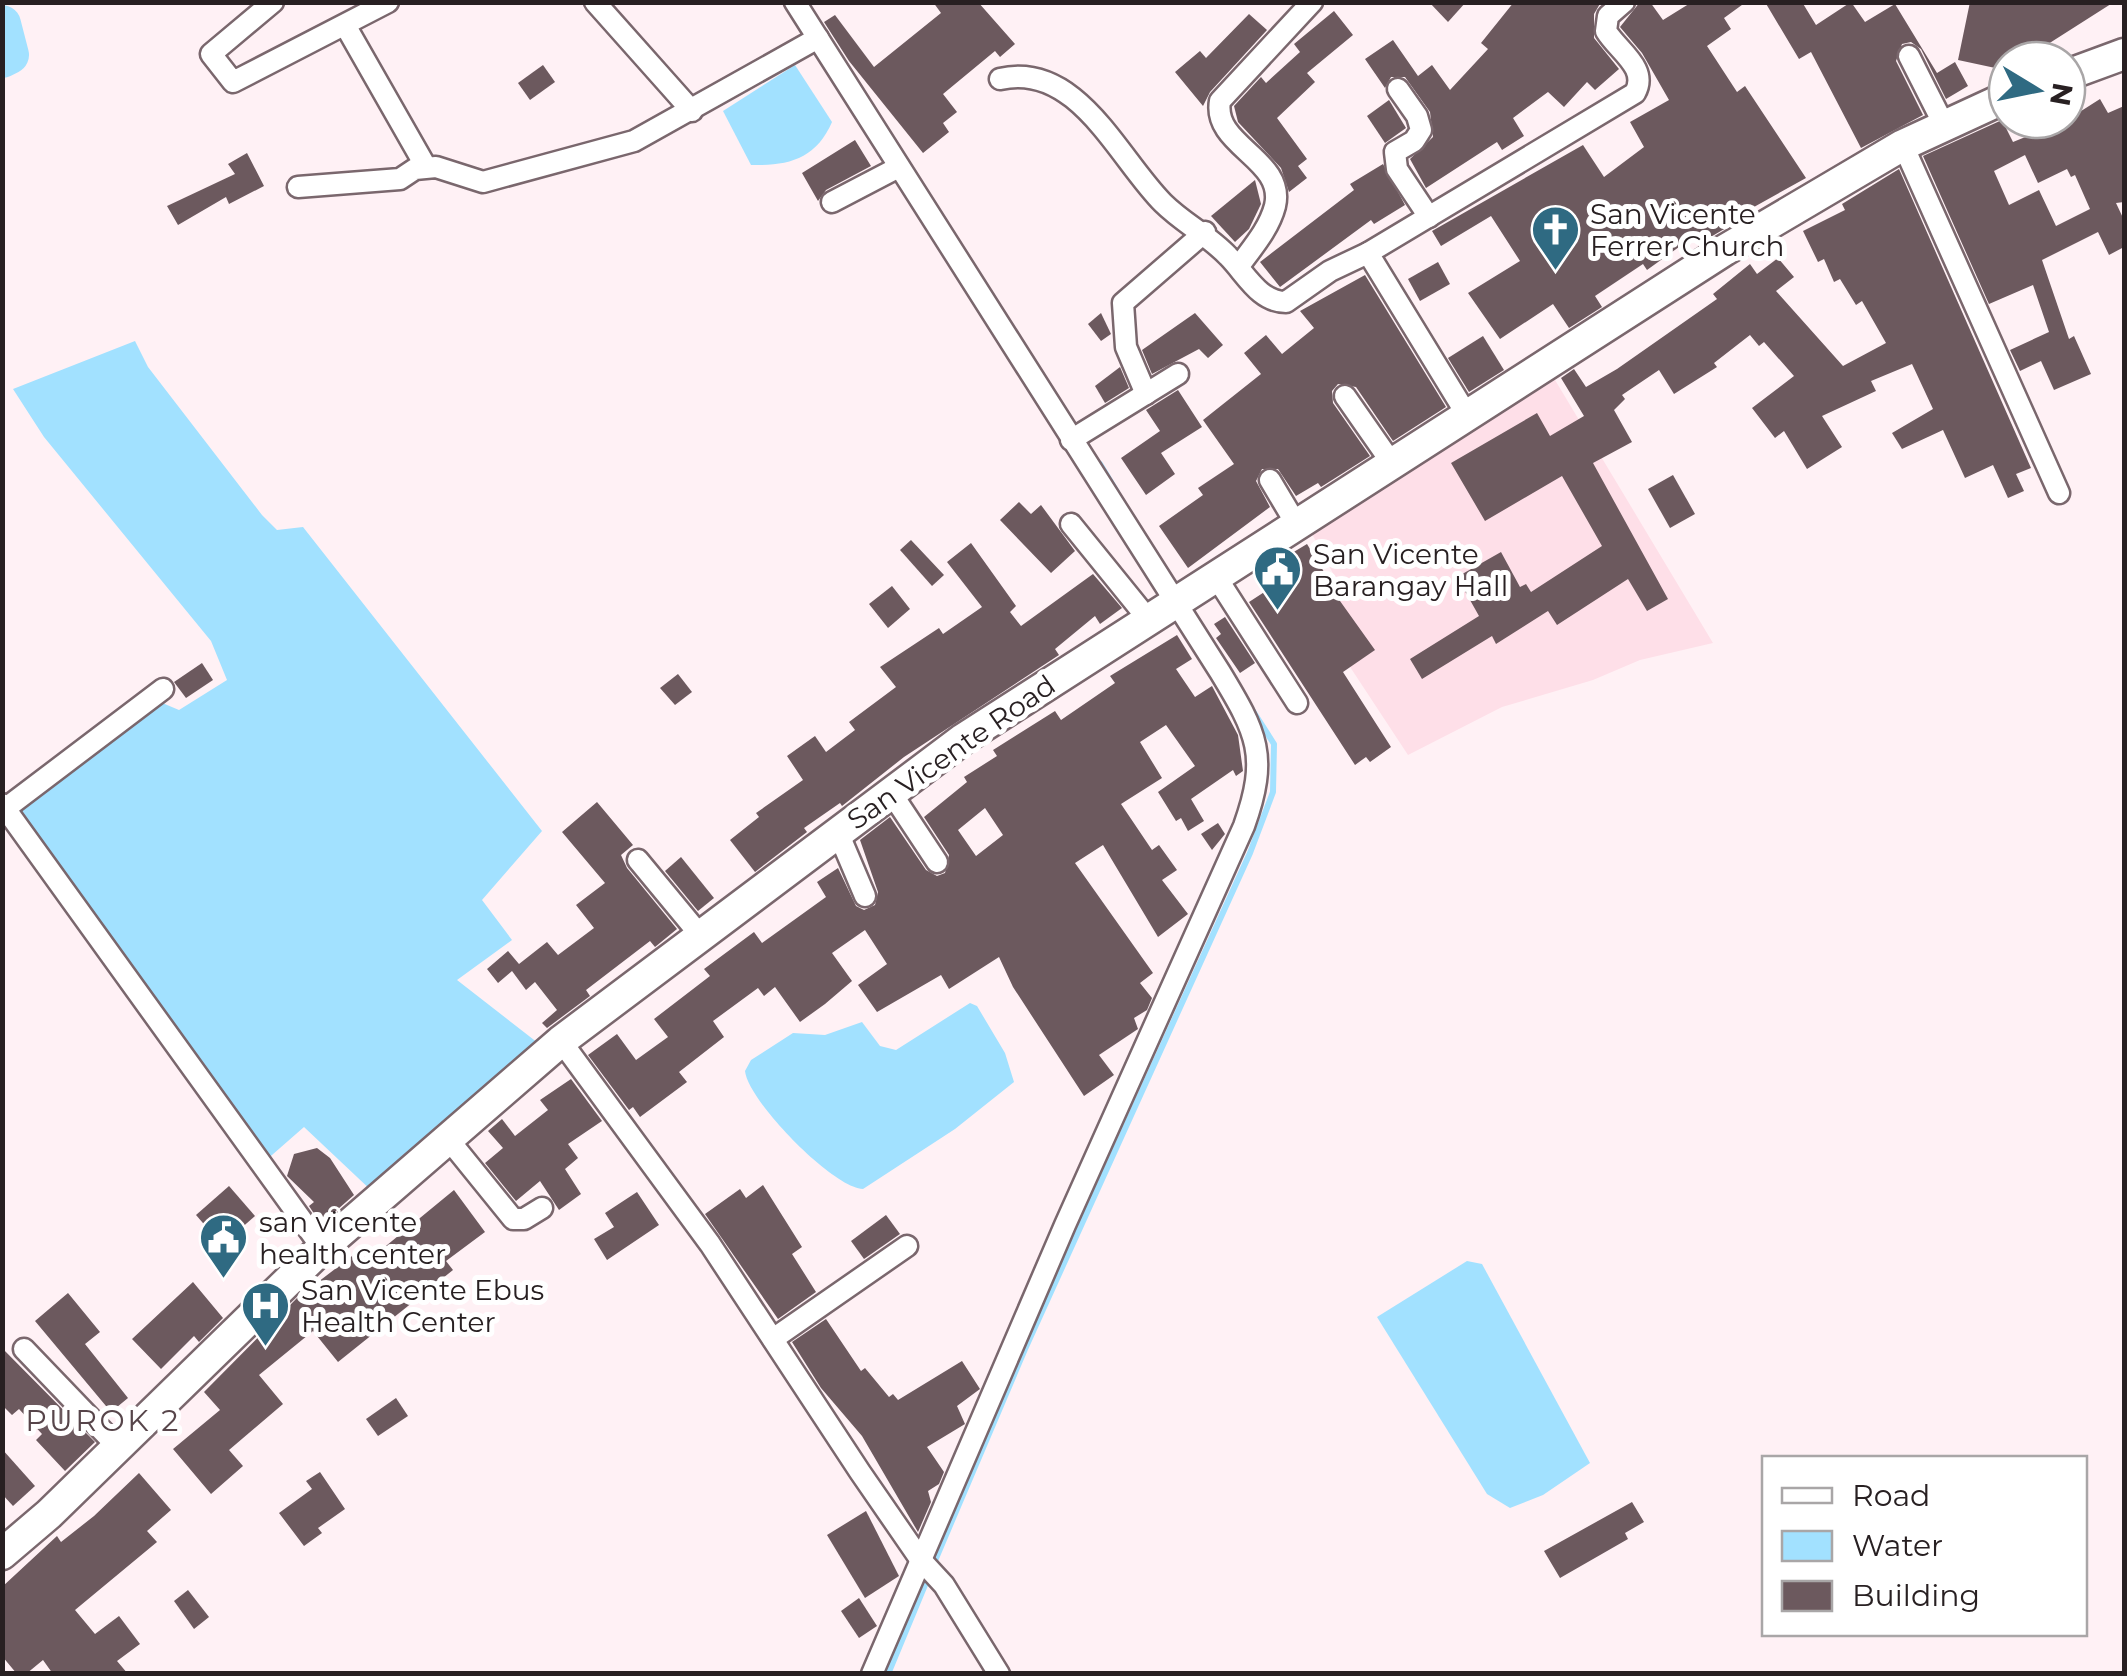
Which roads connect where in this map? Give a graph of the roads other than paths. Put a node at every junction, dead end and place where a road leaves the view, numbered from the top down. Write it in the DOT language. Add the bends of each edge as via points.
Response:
graph roads {
  1 [pos="274,2"];
  2 [pos="388,2"];
  3 [pos="595,2"];
  4 [pos="796,2"];
  5 [pos="1312,2"];
  6 [pos="1624,2"];
  7 [pos="345,25"];
  8 [pos="818,38"];
  9 [pos="2124,54"];
  10 [pos="1909,56"];
  11 [pos="2087,68"];
  12 [pos="1000,78"];
  13 [pos="1398,89"];
  14 [pos="1987,106"];
  15 [pos="692,111"];
  16 [pos="1944,125"];
  17 [pos="1903,145"];
  18 [pos="426,167"];
  19 [pos="898,167"];
  20 [pos="298,188"];
  21 [pos="832,202"];
  22 [pos="1429,217"];
  23 [pos="1205,232"];
  24 [pos="1368,253"];
  25 [pos="1238,266"];
  26 [pos="1178,374"];
  27 [pos="1146,394"];
  28 [pos="1344,396"];
  29 [pos="1467,415"];
  30 [pos="1070,440"];
  31 [pos="1391,462"];
  32 [pos="1270,480"];
  33 [pos="2059,493"];
  34 [pos="1296,522"];
  35 [pos="1071,524"];
  36 [pos="1216,574"];
  37 [pos="1160,611"];
  38 [pos="163,688"];
  39 [pos="1297,703"];
  40 [pos="890,792"];
  41 [pos="4,806"];
  42 [pos="838,830"];
  43 [pos="638,860"];
  44 [pos="937,862"];
  45 [pos="865,896"];
  46 [pos="700,935"];
  47 [pos="561,1041"];
  48 [pos="448,1140"];
  49 [pos="542,1208"];
  50 [pos="906,1246"];
  51 [pos="322,1248"];
  52 [pos="772,1339"];
  53 [pos="24,1349"];
  54 [pos="118,1447"];
  55 [pos="2,1554"];
  56 [pos="920,1559"];
  57 [pos="872,1674"];
  58 [pos="999,1674"];
  1 -- 7 [label="street" via="211,54 233,82"];
  2 -- 7 [label="street"];
  3 -- 15 [label="street"];
  4 -- 8 [label="street"];
  5 -- 25 [label="street" via="1220,101 1222,126 1259,162 1275,191 1267,226"];
  6 -- 22 [label="street" via="1608,16 1606,31 1637,69 1635,93"];
  7 -- 18 [label="street"];
  8 -- 15 [label="street"];
  8 -- 19 [label="street"];
  9 -- 11 [label="street"];
  10 -- 16 [label="street"];
  12 -- 23 [label="street" via="1031,76 1089,111 1164,203"];
  13 -- 22 [label="street" via="1421,130 1395,152 1394,163"];
  14 -- 16 [label="street, San Vicente Road"];
  15 -- 18 [label="street" via="634,141 483,182"];
  16 -- 17 [label="street, San Vicente Road"];
  17 -- 29 [label="street, San Vicente Road"];
  17 -- 33 [label="street"];
  18 -- 20 [label="street" via="400,178"];
  19 -- 21 [label="street"];
  19 -- 30 [label="street"];
  22 -- 24 [label="street"];
  23 -- 25 [label="street"];
  23 -- 27 [label="street" via="1123,303 1126,347"];
  24 -- 25 [label="street" via="1286,302 1266,297"];
  24 -- 29 [label="street"];
  26 -- 27 [label="street"];
  27 -- 30 [label="street"];
  28 -- 31 [label="street"];
  29 -- 31 [label="street, San Vicente Road"];
  30 -- 37 [label="street"];
  31 -- 34 [label="street, San Vicente Road"];
  32 -- 34 [label="street"];
  34 -- 36 [label="street, San Vicente Road"];
  35 -- 37 [label="street"];
  36 -- 37 [label="street, San Vicente Road"];
  36 -- 39 [label="street"];
  37 -- 40 [label="street, San Vicente Road"];
  37 -- 56 [label="street" via="1252,725 1260,755 1253,802"];
  38 -- 41 [label="street"];
  40 -- 42 [label="street, San Vicente Road"];
  40 -- 44 [label="street"];
  41 -- 51 [label="street"];
  42 -- 45 [label="street"];
  42 -- 46 [label="street, San Vicente Road"];
  43 -- 46 [label="street"];
  46 -- 47 [label="street, San Vicente Road"];
  47 -- 48 [label="street, San Vicente Road"];
  47 -- 52 [label="street"];
  48 -- 49 [label="street" via="513,1219"];
  48 -- 51 [label="street, San Vicente Road"];
  50 -- 52 [label="street"];
  51 -- 54 [label="street, San Vicente Road"];
  52 -- 56 [label="street"];
  53 -- 54 [label="street"];
  54 -- 55 [label="street, San Vicente Road"];
  56 -- 57 [label="street"];
  56 -- 58 [label="street" via="944,1585"];
}
